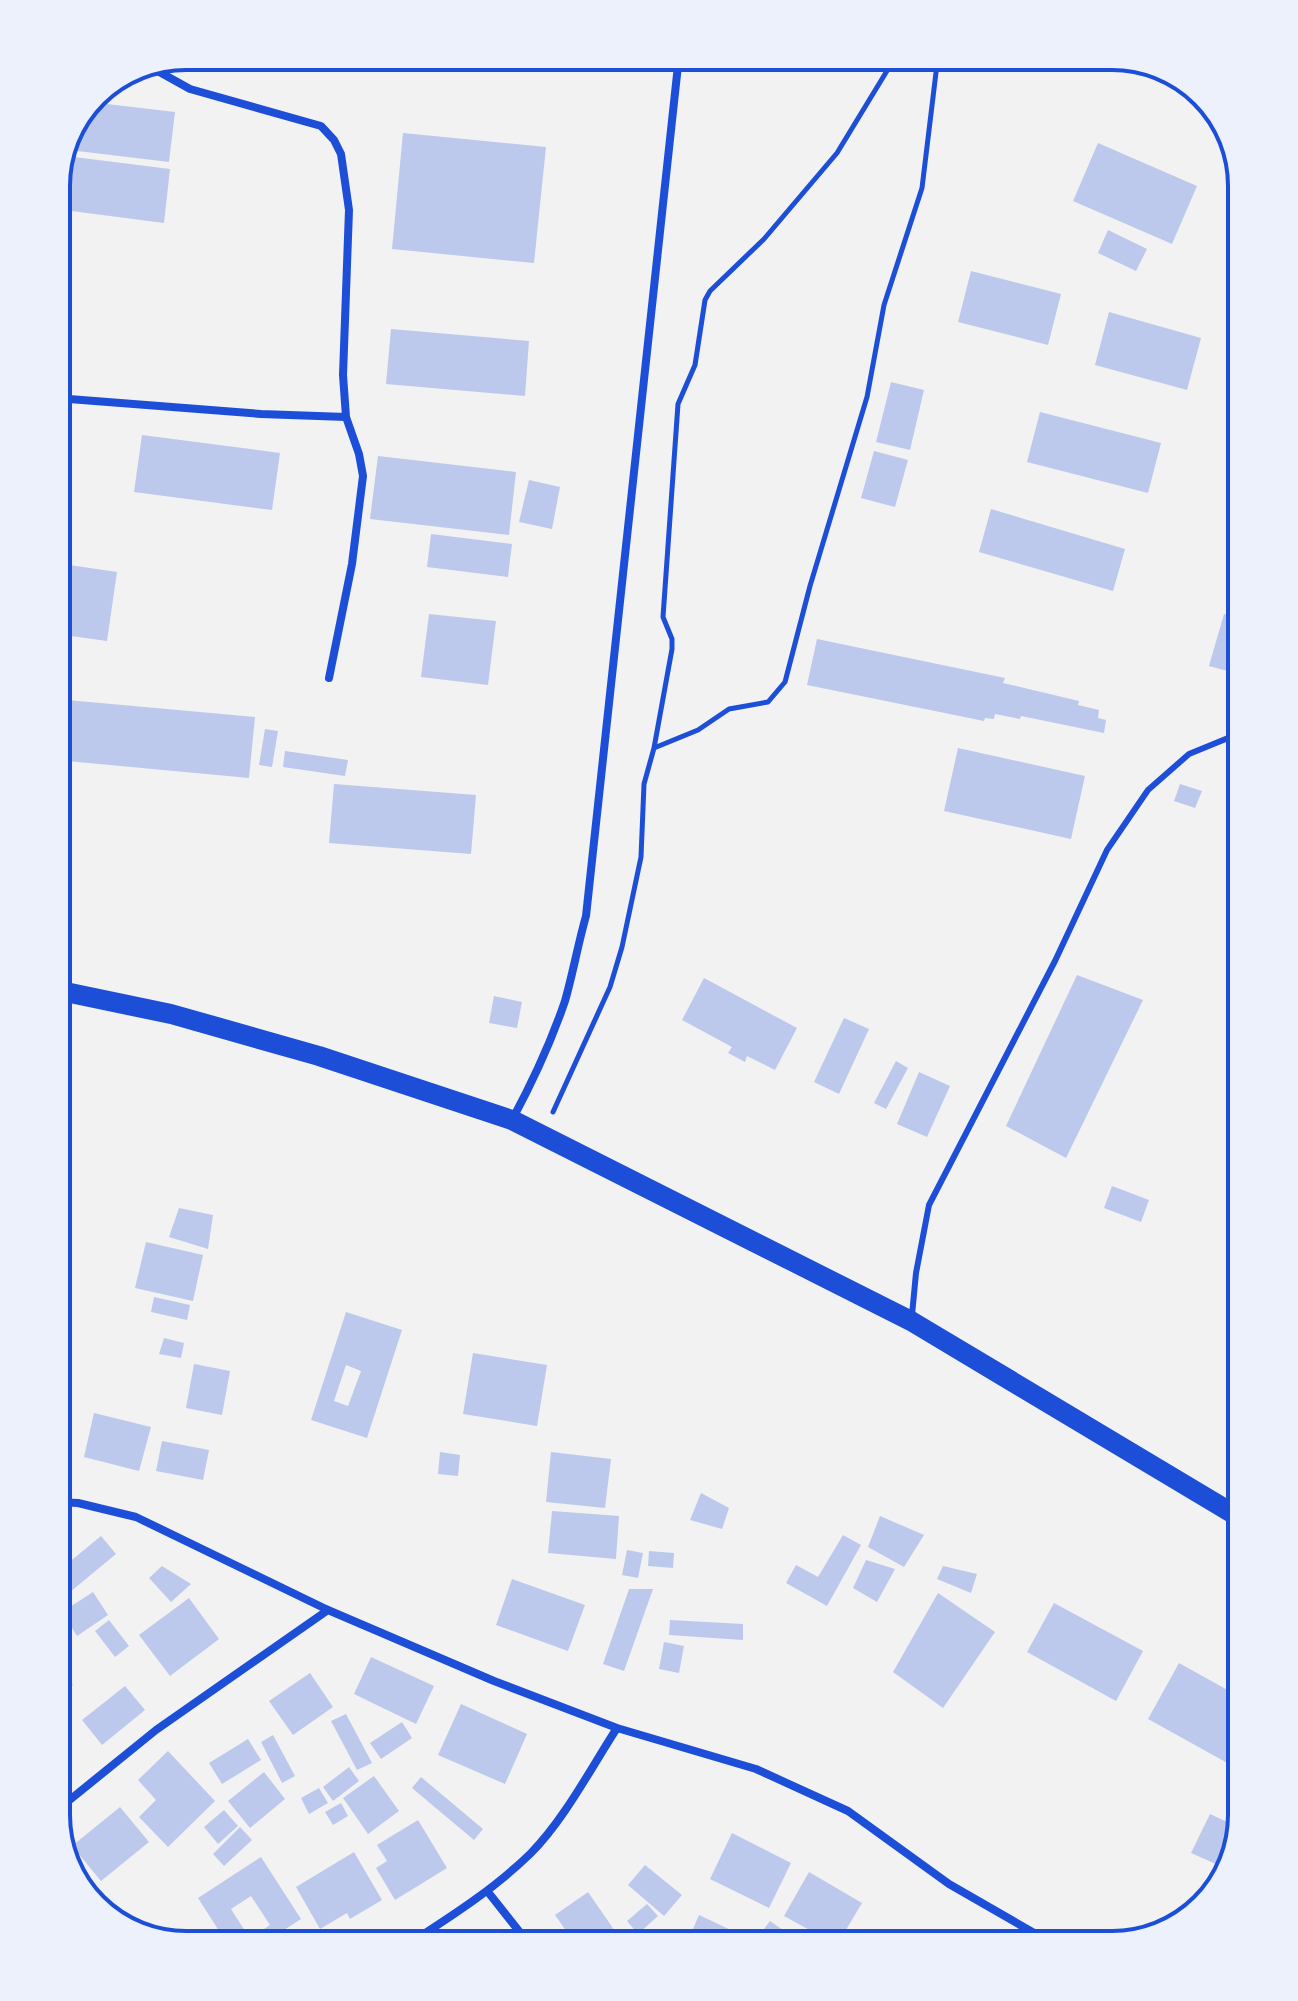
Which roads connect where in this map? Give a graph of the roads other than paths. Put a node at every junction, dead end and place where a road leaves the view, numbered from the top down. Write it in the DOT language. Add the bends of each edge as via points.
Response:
graph roads {
  1 [pos="677,70"];
  2 [pos="161,73"];
  3 [pos="70,399"];
  4 [pos="346,417"];
  5 [pos="329,678"];
  6 [pos="1228,738"];
  7 [pos="70,993"];
  8 [pos="512,1120"];
  9 [pos="911,1321"];
  10 [pos="70,1503"];
  11 [pos="1228,1511"];
  12 [pos="328,1610"];
  13 [pos="617,1728"];
  14 [pos="70,1800"];
  15 [pos="488,1892"];
  16 [pos="428,1931"];
  17 [pos="519,1931"];
  18 [pos="1031,1931"];
  1 -- 8 [label="street" via="586,916 566,998"];
  2 -- 4 [label="street" via="190,89 321,126 334,140 349,210"];
  3 -- 4 [label="street"];
  4 -- 5 [label="street" via="363,476"];
  6 -- 9 [label="lane" via="1189,754 1148,790 1107,850 929,1205"];
  7 -- 8 [label="main road" via="171,1014"];
  8 -- 9 [label="main road"];
  9 -- 11 [label="main road"];
  10 -- 12 [label="street" via="136,1517"];
  12 -- 13 [label="street"];
  12 -- 14 [label="street" via="156,1730"];
  13 -- 15 [label="street" via="532,1852"];
  13 -- 18 [label="street" via="756,1769 848,1811 949,1884"];
  15 -- 16 [label="street"];
  15 -- 17 [label="street"];
}
